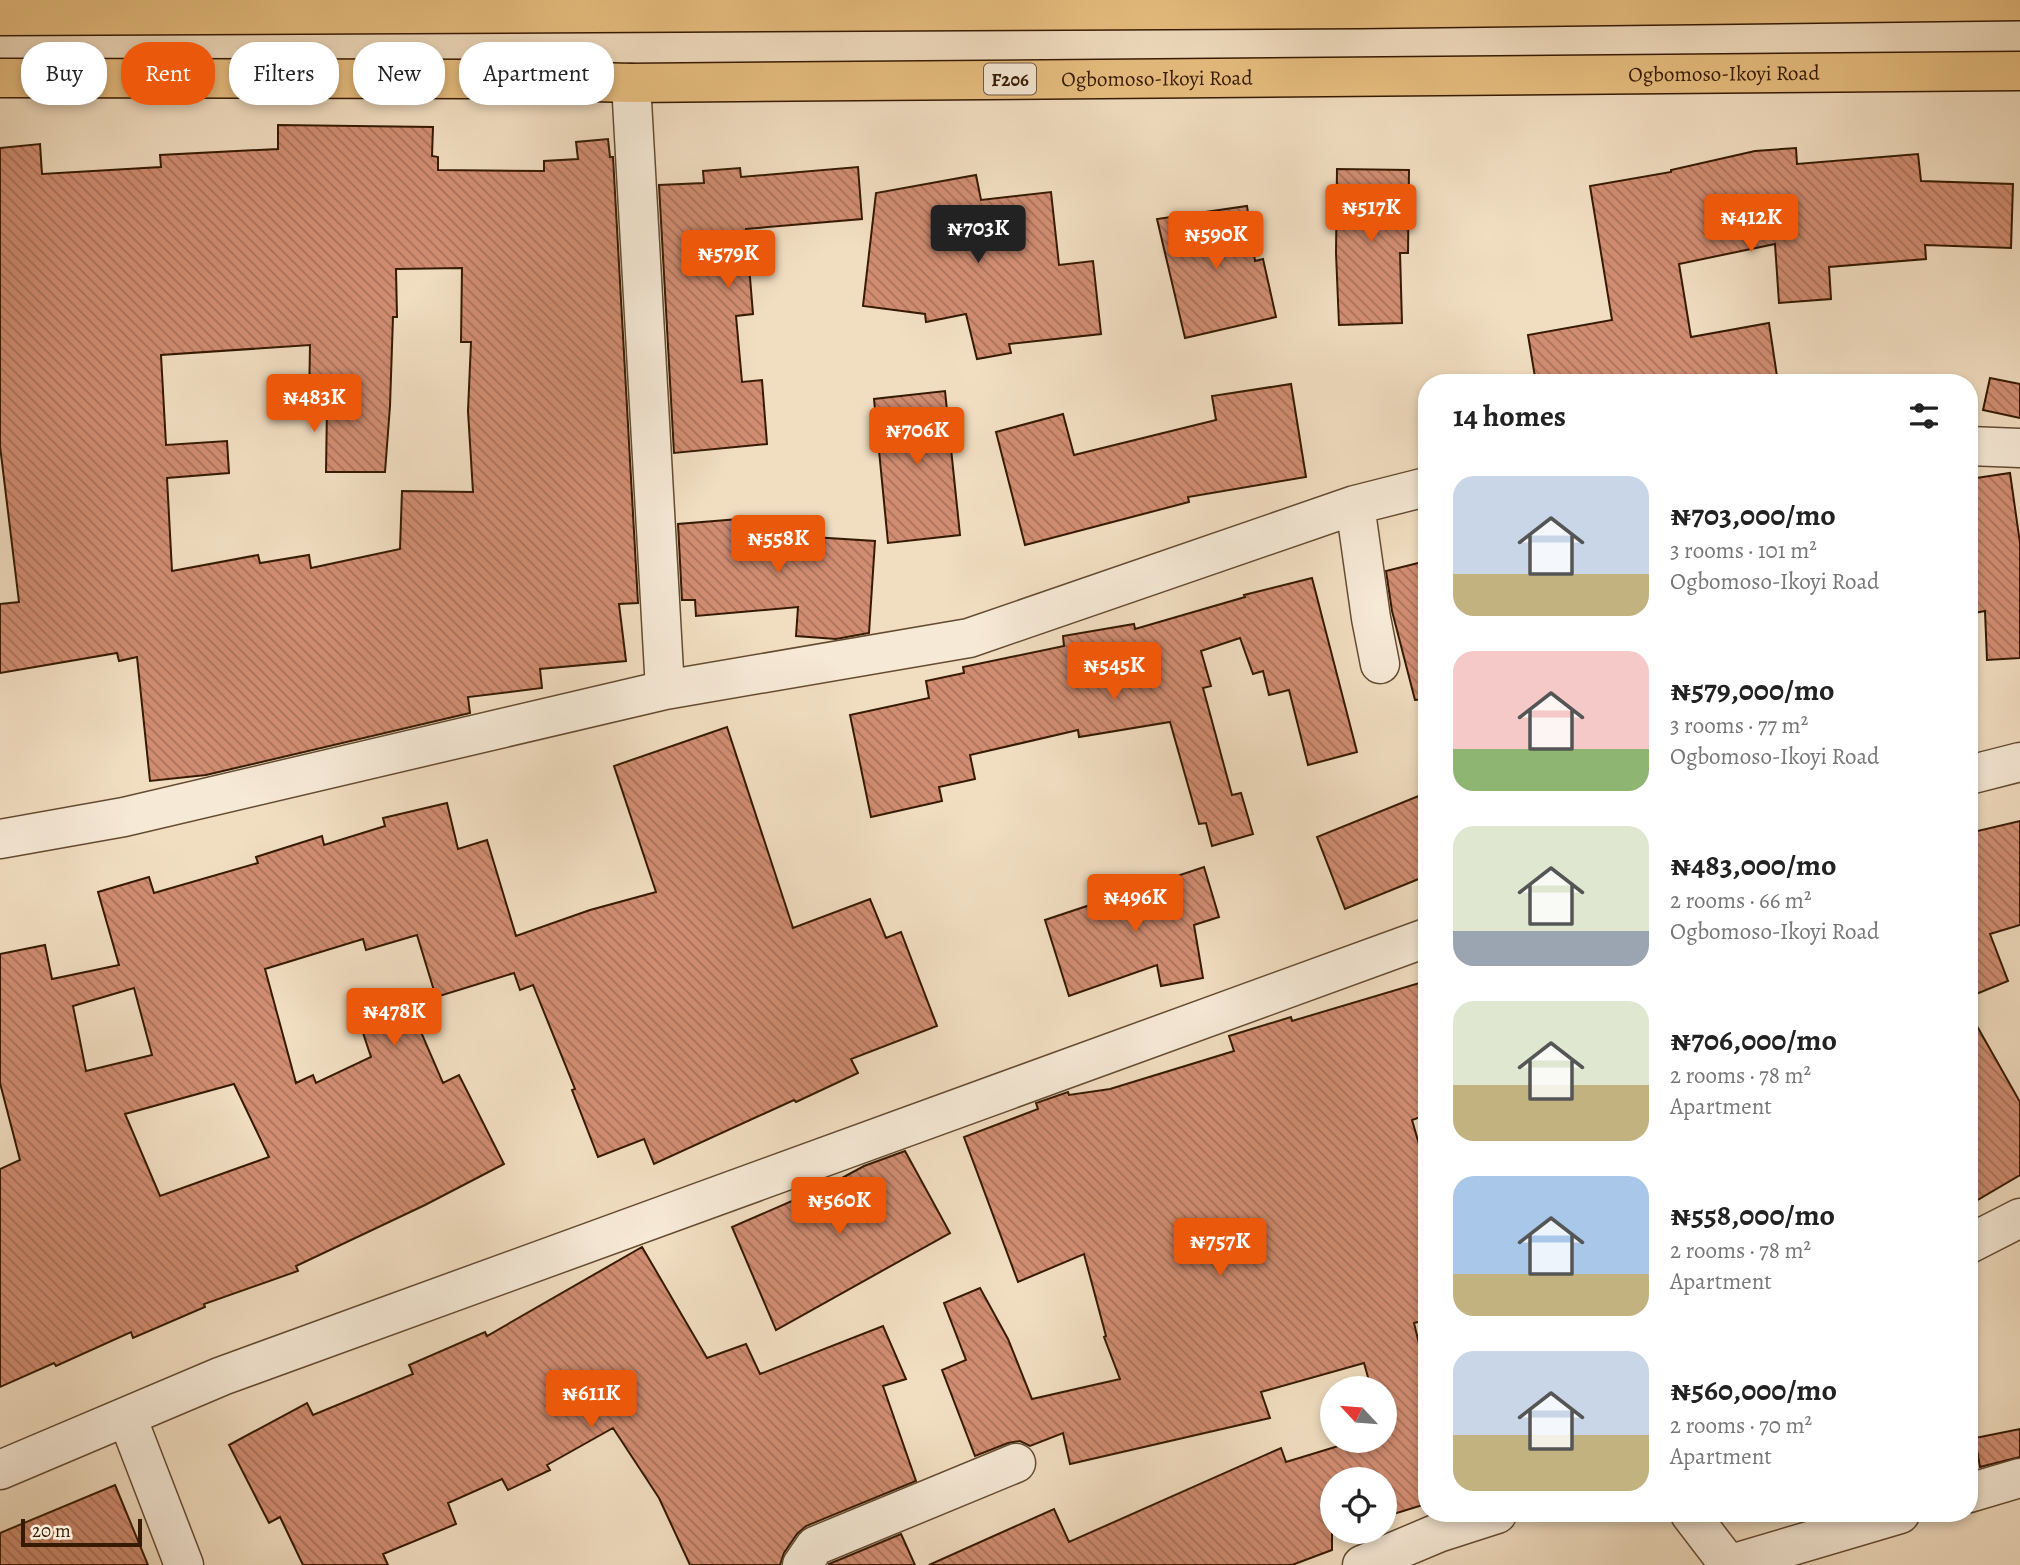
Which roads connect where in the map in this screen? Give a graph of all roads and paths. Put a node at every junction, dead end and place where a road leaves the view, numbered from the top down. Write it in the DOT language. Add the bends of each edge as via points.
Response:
graph roads {
  1 [pos="2020,1"];
  2 [pos="1359,4"];
  3 [pos="0,16"];
  4 [pos="2020,71"];
  5 [pos="0,78"];
  6 [pos="631,82"];
  7 [pos="1978,446"];
  8 [pos="2020,448"];
  9 [pos="1418,488"];
  10 [pos="1356,505"];
  11 [pos="1380,664"];
  12 [pos="665,690"];
  13 [pos="2020,762"];
  14 [pos="1978,773"];
  15 [pos="0,839"];
  16 [pos="1418,941"];
  17 [pos="2020,1218"];
  18 [pos="1978,1239"];
  19 [pos="127,1417"];
  20 [pos="1016,1463"];
  21 [pos="0,1470"];
  22 [pos="2020,1478"];
  23 [pos="1978,1490"];
  24 [pos="1472,1522"];
  25 [pos="1696,1522"];
  26 [pos="1873,1522"];
  27 [pos="184,1565"];
  28 [pos="802,1565"];
  29 [pos="1362,1565"];
  30 [pos="1729,1565"];
  1 -- 2 [label="main road"];
  2 -- 3 [label="main road"];
  4 -- 6 [label="main road, Ogbomoso-Ikoyi Road / F206"];
  5 -- 6 [label="main road, Ogbomoso-Ikoyi Road / F206"];
  6 -- 12 [label="street"];
  7 -- 8 [label="street"];
  9 -- 10 [label="street"];
  10 -- 11 [label="street"];
  10 -- 12 [label="street" via="969,638"];
  12 -- 15 [label="street" via="124,817"];
  13 -- 14 [label="street"];
  16 -- 19 [label="street" via="235,1372"];
  17 -- 18 [label="street"];
  19 -- 21 [label="street"];
  19 -- 27 [label="street"];
  20 -- 28 [label="street" via="815,1546"];
  22 -- 23 [label="street"];
  24 -- 29 [label="street"];
  25 -- 30 [label="street"];
  26 -- 30 [label="street"];
}
